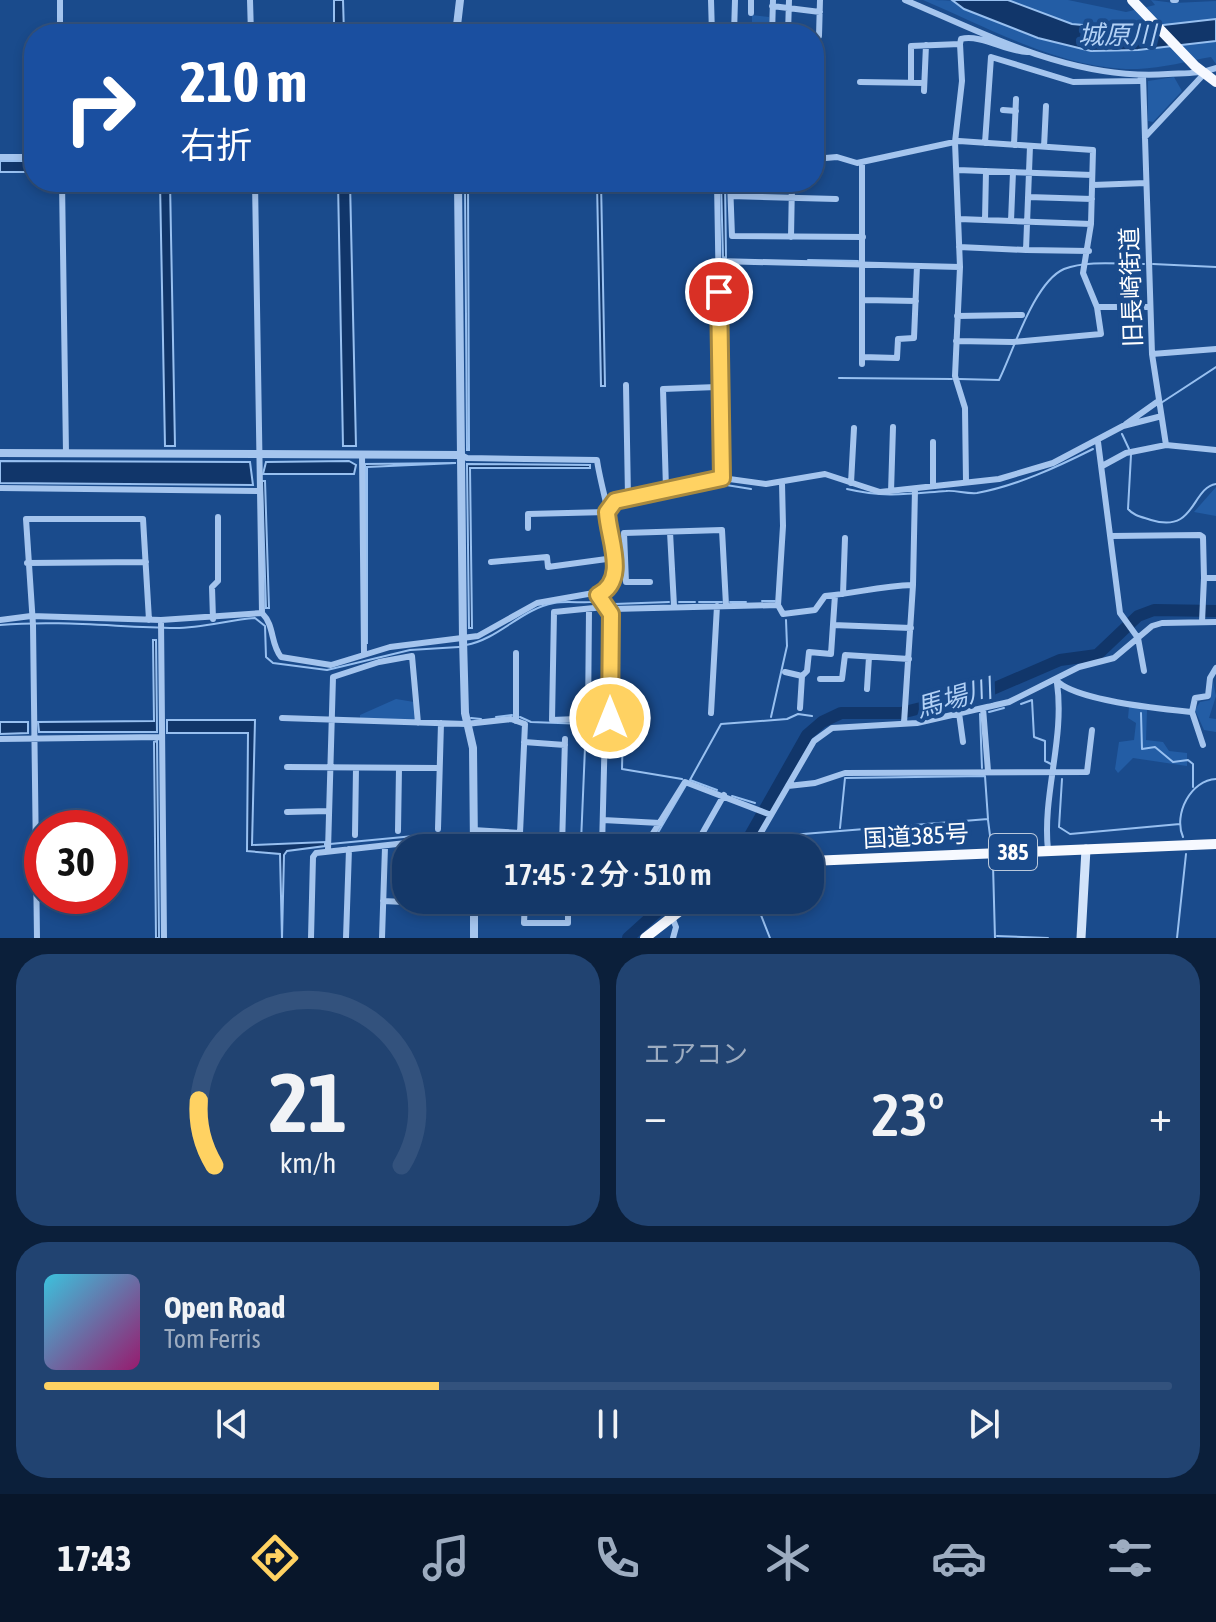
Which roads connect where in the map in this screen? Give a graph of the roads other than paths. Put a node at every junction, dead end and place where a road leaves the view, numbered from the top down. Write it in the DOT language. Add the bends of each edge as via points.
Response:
graph roads {
  1 [pos="60,0"];
  2 [pos="250,0"];
  3 [pos="460,0"];
  4 [pos="711,0"];
  5 [pos="735,0"];
  6 [pos="751,0"];
  7 [pos="820,0"];
  8 [pos="905,0"];
  9 [pos="1133,2"];
  10 [pos="772,3"];
  11 [pos="789,3"];
  12 [pos="820,12"];
  13 [pos="751,13"];
  14 [pos="60,24"];
  15 [pos="251,24"];
  16 [pos="457,24"];
  17 [pos="712,24"];
  18 [pos="734,24"];
  19 [pos="772,24"];
  20 [pos="788,24"];
  21 [pos="820,24"];
  22 [pos="960,44"];
  23 [pos="926,45"];
  24 [pos="1027,52"];
  25 [pos="1216,68"];
  26 [pos="1204,74"];
  27 [pos="1143,76"];
  28 [pos="911,82"];
  29 [pos="1216,82"];
  30 [pos="924,83"];
  31 [pos="924,91"];
  32 [pos="863,94"];
  33 [pos="1016,99"];
  34 [pos="1046,106"];
  35 [pos="1003,110"];
  36 [pos="1016,111"];
  37 [pos="1145,137"];
  38 [pos="955,142"];
  39 [pos="985,143"];
  40 [pos="1014,145"];
  41 [pos="1030,146"];
  42 [pos="1044,147"];
  43 [pos="0,157"];
  44 [pos="24,157"];
  45 [pos="824,158"];
  46 [pos="862,162"];
  47 [pos="957,170"];
  48 [pos="986,171"];
  49 [pos="1013,172"];
  50 [pos="1029,172"];
  51 [pos="1092,175"];
  52 [pos="1146,183"];
  53 [pos="1093,185"];
  54 [pos="62,192"];
  55 [pos="255,192"];
  56 [pos="458,192"];
  57 [pos="717,192"];
  58 [pos="731,192"];
  59 [pos="792,192"];
  60 [pos="731,196"];
  61 [pos="792,197"];
  62 [pos="1028,197"];
  63 [pos="836,199"];
  64 [pos="1092,199"];
  65 [pos="959,219"];
  66 [pos="985,220"];
  67 [pos="1011,221"];
  68 [pos="1027,221"];
  69 [pos="1091,224"];
  70 [pos="791,237"];
  71 [pos="863,237"];
  72 [pos="959,247"];
  73 [pos="1026,250"];
  74 [pos="1089,251"];
  75 [pos="718,261"];
  76 [pos="864,264"];
  77 [pos="917,266"];
  78 [pos="960,267"];
  79 [pos="864,300"];
  80 [pos="916,301"];
  81 [pos="1097,307"];
  82 [pos="1150,307"];
  83 [pos="1022,315"];
  84 [pos="957,316"];
  85 [pos="956,341"];
  86 [pos="1216,349"];
  87 [pos="1152,354"];
  88 [pos="626,385"];
  89 [pos="717,387"];
  90 [pos="1157,402"];
  91 [pos="1158,417"];
  92 [pos="1123,426"];
  93 [pos="893,427"];
  94 [pos="854,428"];
  95 [pos="933,442"];
  96 [pos="1098,442"];
  97 [pos="1166,445"];
  98 [pos="1216,450"];
  99 [pos="0,453"];
  100 [pos="66,453"];
  101 [pos="258,453"];
  102 [pos="362,454"];
  103 [pos="461,455"];
  104 [pos="1104,465"];
  105 [pos="722,478"];
  106 [pos="966,482"];
  107 [pos="782,483"];
  108 [pos="851,483"];
  109 [pos="933,486"];
  110 [pos="0,488"];
  111 [pos="666,489"];
  112 [pos="915,489"];
  113 [pos="259,491"];
  114 [pos="891,492"];
  115 [pos="628,497"];
  116 [pos="608,509"];
  117 [pos="218,517"];
  118 [pos="528,528"];
  119 [pos="670,532"];
  120 [pos="1111,536"];
  121 [pos="845,538"];
  122 [pos="146,562"];
  123 [pos="491,562"];
  124 [pos="619,562"];
  125 [pos="27,563"];
  126 [pos="874,575"];
  127 [pos="1204,578"];
  128 [pos="1216,578"];
  129 [pos="650,582"];
  130 [pos="913,585"];
  131 [pos="871,586"];
  132 [pos="839,595"];
  133 [pos="603,603"];
  134 [pos="552,604"];
  135 [pos="726,605"];
  136 [pos="778,605"];
  137 [pos="674,606"];
  138 [pos="717,606"];
  139 [pos="589,610"];
  140 [pos="262,613"];
  141 [pos="213,619"];
  142 [pos="1202,619"];
  143 [pos="0,620"];
  144 [pos="32,620"];
  145 [pos="149,620"];
  146 [pos="1216,622"];
  147 [pos="161,624"];
  148 [pos="833,625"];
  149 [pos="911,628"];
  150 [pos="1138,638"];
  151 [pos="463,644"];
  152 [pos="364,653"];
  153 [pos="516,653"];
  154 [pos="869,657"];
  155 [pos="909,659"];
  156 [pos="1216,668"];
  157 [pos="1144,671"];
  158 [pos="785,672"];
  159 [pos="802,676"];
  160 [pos="820,679"];
  161 [pos="1056,680"];
  162 [pos="867,689"];
  163 [pos="800,708"];
  164 [pos="983,708"];
  165 [pos="1192,712"];
  166 [pos="711,713"];
  167 [pos="959,713"];
  168 [pos="626,717"];
  169 [pos="282,718"];
  170 [pos="610,718"];
  171 [pos="588,719"];
  172 [pos="331,720"];
  173 [pos="516,721"];
  174 [pos="418,723"];
  175 [pos="441,723"];
  176 [pos="904,723"];
  177 [pos="466,724"];
  178 [pos="605,728"];
  179 [pos="1092,730"];
  180 [pos="162,737"];
  181 [pos="0,739"];
  182 [pos="34,739"];
  183 [pos="524,742"];
  184 [pos="963,742"];
  185 [pos="1203,745"];
  186 [pos="287,767"];
  187 [pos="329,768"];
  188 [pos="356,768"];
  189 [pos="399,768"];
  190 [pos="439,768"];
  191 [pos="988,771"];
  192 [pos="1054,775"];
  193 [pos="788,786"];
  194 [pos="724,795"];
  195 [pos="329,811"];
  196 [pos="287,812"];
  197 [pos="771,815"];
  198 [pos="603,820"];
  199 [pos="660,823"];
  200 [pos="438,829"];
  201 [pos="398,831"];
  202 [pos="474,834"];
  203 [pos="512,834"];
  204 [pos="562,834"];
  205 [pos="602,834"];
  206 [pos="654,834"];
  207 [pos="702,834"];
  208 [pos="760,834"];
  209 [pos="355,835"];
  210 [pos="1216,844"];
  211 [pos="392,846"];
  212 [pos="385,847"];
  213 [pos="349,849"];
  214 [pos="1086,849"];
  215 [pos="328,850"];
  216 [pos="1048,850"];
  217 [pos="824,860"];
  218 [pos="383,901"];
  219 [pos="392,901"];
  220 [pos="474,914"];
  221 [pos="524,914"];
  222 [pos="568,914"];
  223 [pos="676,914"];
  224 [pos="672,917"];
  225 [pos="37,938"];
  226 [pos="164,938"];
  227 [pos="311,938"];
  228 [pos="346,938"];
  229 [pos="382,938"];
  230 [pos="474,938"];
  231 [pos="645,938"];
  232 [pos="673,938"];
  233 [pos="1081,938"];
  1 -- 14 [label="street"];
  2 -- 15 [label="street"];
  3 -- 16 [label="street"];
  4 -- 17 [label="street"];
  5 -- 18 [label="street"];
  6 -- 13 [label="street"];
  7 -- 12 [label="street"];
  8 -- 24 [label="street"];
  9 -- 26 [label="highway"];
  10 -- 11 [label="street"];
  10 -- 19 [label="street"];
  11 -- 12 [label="street"];
  11 -- 20 [label="street"];
  12 -- 21 [label="street"];
  22 -- 23 [label="street"];
  22 -- 24 [label="street" via="969,37"];
  22 -- 38 [label="street"];
  23 -- 28 [label="street" via="911,46"];
  23 -- 30 [label="street"];
  24 -- 27 [label="street" via="1080,69"];
  25 -- 26 [label="street"];
  26 -- 27 [label="street"];
  26 -- 29 [label="highway"];
  26 -- 37 [label="street"];
  27 -- 37 [label="street, 旧長崎街道"];
  27 -- 39 [label="street" via="1139,81 1073,82 991,57"];
  28 -- 30 [label="street"];
  28 -- 32 [label="street" via="862,82"];
  30 -- 31 [label="street"];
  33 -- 36 [label="street"];
  34 -- 42 [label="street"];
  35 -- 36 [label="street"];
  36 -- 40 [label="street"];
  37 -- 52 [label="street, 旧長崎街道"];
  38 -- 39 [label="street"];
  38 -- 46 [label="street"];
  38 -- 47 [label="street"];
  39 -- 40 [label="street"];
  40 -- 41 [label="street"];
  41 -- 42 [label="street"];
  41 -- 50 [label="street"];
  42 -- 51 [label="street" via="1093,150"];
  43 -- 44 [label="street"];
  45 -- 46 [label="street"];
  46 -- 71 [label="street"];
  47 -- 48 [label="street"];
  47 -- 65 [label="street"];
  48 -- 49 [label="street"];
  48 -- 66 [label="street"];
  49 -- 50 [label="street"];
  49 -- 67 [label="street"];
  50 -- 51 [label="street"];
  50 -- 62 [label="street"];
  51 -- 53 [label="street"];
  52 -- 53 [label="street"];
  52 -- 82 [label="street, 旧長崎街道"];
  53 -- 64 [label="street"];
  54 -- 100 [label="street"];
  55 -- 101 [label="street"];
  56 -- 103 [label="street"];
  57 -- 75 [label="street"];
  58 -- 60 [label="street"];
  59 -- 61 [label="street"];
  60 -- 61 [label="street"];
  60 -- 70 [label="street" via="732,236"];
  61 -- 63 [label="street"];
  61 -- 70 [label="street"];
  62 -- 64 [label="street"];
  62 -- 68 [label="street"];
  64 -- 69 [label="street"];
  65 -- 66 [label="street"];
  65 -- 72 [label="street"];
  66 -- 67 [label="street"];
  67 -- 68 [label="street"];
  68 -- 69 [label="street"];
  68 -- 73 [label="street"];
  69 -- 74 [label="street"];
  70 -- 71 [label="street"];
  71 -- 76 [label="street"];
  72 -- 73 [label="street"];
  72 -- 78 [label="street"];
  73 -- 74 [label="street"];
  74 -- 81 [label="street" via="1083,273"];
  75 -- 76 [label="street"];
  75 -- 105 [label="street"];
  76 -- 77 [label="street"];
  76 -- 79 [label="street"];
  77 -- 78 [label="street"];
  77 -- 80 [label="street"];
  78 -- 84 [label="street"];
  79 -- 80 [label="street"];
  79 -- 80 [label="street" via="862,360 897,358 898,339 914,338"];
  81 -- 82 [label="street"];
  81 -- 85 [label="street" via="1101,334"];
  82 -- 87 [label="street, 旧長崎街道"];
  83 -- 84 [label="street"];
  84 -- 85 [label="street"];
  85 -- 106 [label="street" via="955,379 965,408"];
  86 -- 87 [label="street"];
  87 -- 90 [label="street, 旧長崎街道"];
  88 -- 115 [label="street"];
  89 -- 111 [label="street" via="663,389"];
  90 -- 91 [label="street, 旧長崎街道"];
  90 -- 92 [label="street"];
  91 -- 92 [label="street"];
  91 -- 97 [label="street, 旧長崎街道"];
  92 -- 96 [label="street"];
  93 -- 114 [label="street"];
  94 -- 108 [label="street"];
  95 -- 109 [label="street"];
  96 -- 104 [label="street"];
  96 -- 106 [label="street" via="1053,463 999,479"];
  97 -- 98 [label="street"];
  97 -- 104 [label="street" via="1129,452"];
  99 -- 100 [label="street"];
  100 -- 101 [label="street"];
  101 -- 102 [label="street"];
  101 -- 113 [label="street"];
  102 -- 103 [label="street"];
  102 -- 152 [label="street"];
  103 -- 116 [label="street" via="597,460"];
  103 -- 151 [label="street"];
  104 -- 120 [label="street"];
  105 -- 107 [label="street"];
  105 -- 111 [label="street"];
  106 -- 109 [label="street"];
  107 -- 108 [label="street" via="825,474"];
  107 -- 136 [label="street"];
  108 -- 114 [label="street"];
  109 -- 112 [label="street"];
  110 -- 113 [label="street"];
  111 -- 115 [label="street"];
  112 -- 114 [label="street"];
  112 -- 130 [label="street"];
  113 -- 140 [label="street"];
  115 -- 116 [label="street"];
  116 -- 118 [label="street" via="528,514"];
  116 -- 124 [label="street"];
  117 -- 141 [label="street"];
  119 -- 124 [label="street" via="624,533"];
  119 -- 135 [label="street" via="722,530"];
  119 -- 137 [label="street"];
  120 -- 127 [label="street" via="1200,535"];
  120 -- 150 [label="street" via="1124,622"];
  121 -- 132 [label="street"];
  122 -- 125 [label="street"];
  122 -- 125 [label="street" via="143,519 26,519"];
  122 -- 145 [label="street"];
  123 -- 124 [label="street" via="547,557 548,567"];
  124 -- 129 [label="street" via="626,582"];
  124 -- 133 [label="street"];
  125 -- 144 [label="street"];
  126 -- 131 [label="street"];
  127 -- 128 [label="street"];
  127 -- 142 [label="street"];
  130 -- 131 [label="street"];
  130 -- 149 [label="street"];
  131 -- 132 [label="street" via="861,593"];
  132 -- 136 [label="street" via="825,596 815,610 783,614"];
  132 -- 148 [label="street"];
  133 -- 134 [label="street"];
  133 -- 137 [label="street"];
  133 -- 139 [label="street"];
  133 -- 170 [label="street"];
  134 -- 139 [label="street"];
  134 -- 151 [label="street"];
  134 -- 171 [label="street" via="552,720"];
  135 -- 136 [label="street"];
  135 -- 138 [label="street"];
  137 -- 138 [label="street"];
  138 -- 166 [label="street"];
  139 -- 171 [label="street"];
  140 -- 141 [label="street"];
  140 -- 152 [label="street" via="273,627 281,657 331,665"];
  141 -- 147 [label="street"];
  142 -- 146 [label="street"];
  142 -- 150 [label="street" via="1162,623"];
  143 -- 144 [label="street"];
  144 -- 145 [label="street"];
  144 -- 182 [label="street"];
  145 -- 147 [label="street"];
  147 -- 180 [label="street"];
  148 -- 149 [label="street"];
  148 -- 159 [label="street" via="831,654 809,652"];
  149 -- 155 [label="street"];
  150 -- 157 [label="street"];
  150 -- 161 [label="street" via="1114,658"];
  151 -- 152 [label="street" via="417,642"];
  151 -- 177 [label="street"];
  153 -- 173 [label="street"];
  154 -- 155 [label="street"];
  154 -- 160 [label="street" via="845,655 842,679"];
  154 -- 162 [label="street"];
  155 -- 176 [label="street"];
  156 -- 165 [label="street" via="1208,696 1195,698"];
  158 -- 159 [label="street"];
  159 -- 163 [label="street"];
  161 -- 164 [label="street"];
  161 -- 165 [label="street" via="1096,696"];
  161 -- 192 [label="street"];
  164 -- 167 [label="street"];
  164 -- 191 [label="street"];
  165 -- 185 [label="street"];
  167 -- 176 [label="street"];
  167 -- 184 [label="street"];
  168 -- 170 [label="street"];
  169 -- 172 [label="street"];
  170 -- 171 [label="street"];
  172 -- 174 [label="street"];
  172 -- 174 [label="street" via="333,677 412,656"];
  172 -- 187 [label="street"];
  173 -- 177 [label="street"];
  173 -- 183 [label="street" via="525,724"];
  174 -- 175 [label="street"];
  175 -- 177 [label="street"];
  175 -- 190 [label="street"];
  176 -- 193 [label="street" via="832,728 814,741"];
  177 -- 202 [label="street" via="473,748"];
  178 -- 198 [label="street"];
  179 -- 192 [label="street" via="1087,772"];
  180 -- 182 [label="street"];
  180 -- 226 [label="street"];
  181 -- 182 [label="street"];
  182 -- 225 [label="street"];
  183 -- 203 [label="street" via="520,833"];
  183 -- 204 [label="street" via="565,742"];
  186 -- 187 [label="street"];
  187 -- 188 [label="street"];
  187 -- 195 [label="street"];
  188 -- 189 [label="street"];
  188 -- 209 [label="street"];
  189 -- 190 [label="street"];
  189 -- 201 [label="street"];
  190 -- 200 [label="street"];
  191 -- 192 [label="street"];
  191 -- 193 [label="street" via="845,773"];
  192 -- 216 [label="street" via="1045,826"];
  193 -- 197 [label="street"];
  194 -- 197 [label="street"];
  194 -- 199 [label="street" via="685,782"];
  194 -- 207 [label="street"];
  195 -- 196 [label="street"];
  195 -- 215 [label="street"];
  197 -- 208 [label="street"];
  198 -- 199 [label="street"];
  198 -- 205 [label="street"];
  199 -- 206 [label="street"];
  210 -- 214 [label="highway, 国道385号 / 385"];
  211 -- 212 [label="street"];
  212 -- 213 [label="street"];
  212 -- 218 [label="street"];
  213 -- 215 [label="street"];
  213 -- 228 [label="street"];
  214 -- 216 [label="highway, 国道385号 / 385"];
  214 -- 233 [label="main road"];
  215 -- 227 [label="street" via="313,857"];
  216 -- 217 [label="highway, 国道385号 / 385"];
  218 -- 219 [label="street"];
  218 -- 229 [label="street"];
  220 -- 230 [label="street"];
  221 -- 222 [label="street" via="524,923 568,923"];
  223 -- 224 [label="highway"];
  224 -- 231 [label="highway"];
  224 -- 232 [label="street"];
}
